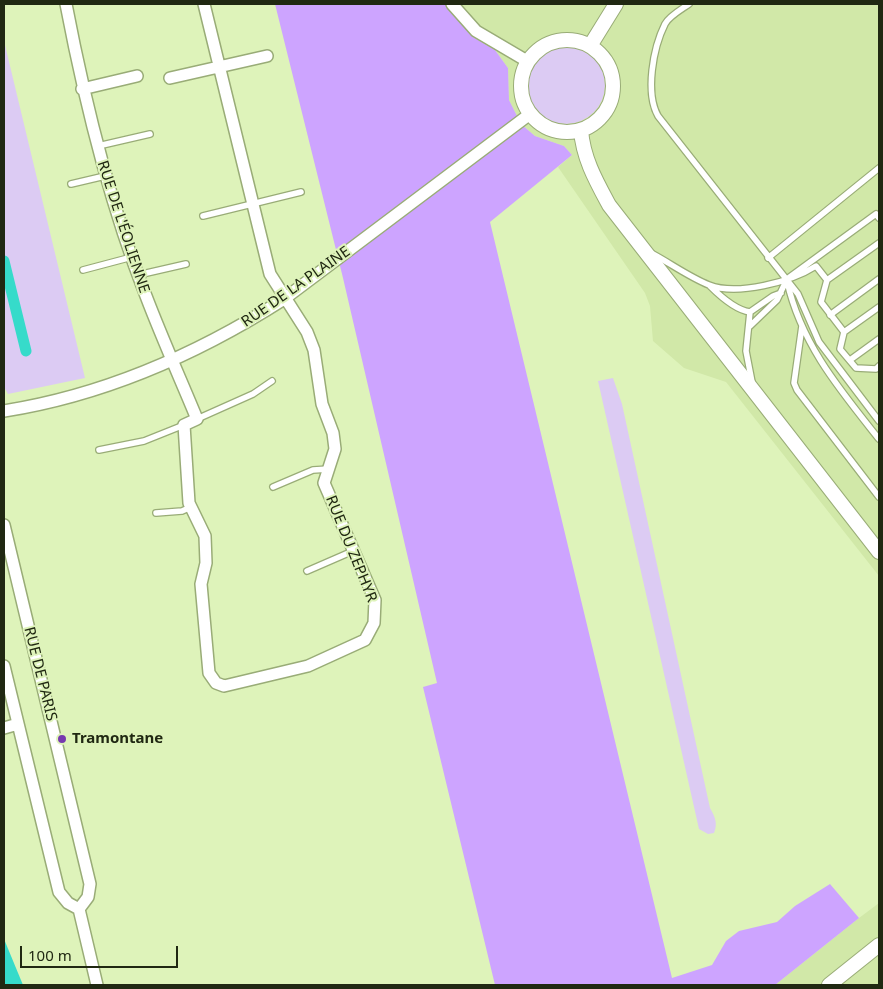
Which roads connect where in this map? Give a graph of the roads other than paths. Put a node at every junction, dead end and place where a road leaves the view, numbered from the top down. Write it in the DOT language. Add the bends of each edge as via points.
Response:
graph roads {
  1 [pos="66,4"];
  2 [pos="204,4"];
  3 [pos="452,4"];
  4 [pos="616,4"];
  5 [pos="689,4"];
  6 [pos="590,46"];
  7 [pos="267,56"];
  8 [pos="527,61"];
  9 [pos="219,66"];
  10 [pos="137,76"];
  11 [pos="170,78"];
  12 [pos="82,90"];
  13 [pos="530,114"];
  14 [pos="581,130"];
  15 [pos="150,134"];
  16 [pos="98,146"];
  17 [pos="879,168"];
  18 [pos="105,176"];
  19 [pos="71,184"];
  20 [pos="301,192"];
  21 [pos="252,204"];
  22 [pos="203,216"];
  23 [pos="879,218"];
  24 [pos="879,243"];
  25 [pos="641,247"];
  26 [pos="132,257"];
  27 [pos="768,258"];
  28 [pos="186,264"];
  29 [pos="83,270"];
  30 [pos="138,274"];
  31 [pos="787,279"];
  32 [pos="879,279"];
  33 [pos="827,280"];
  34 [pos="710,285"];
  35 [pos="781,293"];
  36 [pos="284,300"];
  37 [pos="879,307"];
  38 [pos="750,312"];
  39 [pos="830,315"];
  40 [pos="750,326"];
  41 [pos="802,326"];
  42 [pos="844,332"];
  43 [pos="879,339"];
  44 [pos="850,360"];
  45 [pos="174,361"];
  46 [pos="879,366"];
  47 [pos="272,381"];
  48 [pos="757,396"];
  49 [pos="4,410"];
  50 [pos="197,419"];
  51 [pos="879,421"];
  52 [pos="184,425"];
  53 [pos="879,439"];
  54 [pos="99,450"];
  55 [pos="329,469"];
  56 [pos="273,488"];
  57 [pos="879,497"];
  58 [pos="191,508"];
  59 [pos="156,513"];
  60 [pos="4,525"];
  61 [pos="354,552"];
  62 [pos="879,552"];
  63 [pos="307,571"];
  64 [pos="4,666"];
  65 [pos="18,724"];
  66 [pos="4,728"];
  67 [pos="78,909"];
  68 [pos="879,945"];
  69 [pos="97,985"];
  70 [pos="829,985"];
  1 -- 12 [label="street, RUE DE L'ÉOLIENNE"];
  2 -- 9 [label="street"];
  3 -- 8 [label="street" via="476,31"];
  4 -- 6 [label="street"];
  5 -- 27 [label="lane" via="665,22 657,46 651,105"];
  6 -- 8 [label="street" via="576,40 562,40 548,44"];
  6 -- 14 [label="street" via="610,68 612,91 605,112"];
  7 -- 9 [label="street"];
  8 -- 13 [label="street" via="520,89"];
  9 -- 11 [label="street"];
  9 -- 21 [label="street"];
  10 -- 12 [label="street"];
  12 -- 16 [label="street, RUE DE L'ÉOLIENNE"];
  13 -- 14 [label="street" via="553,130"];
  13 -- 36 [label="street, RUE DE LA PLAINE"];
  14 -- 25 [label="street" via="584,152 594,178 609,205"];
  15 -- 16 [label="lane"];
  16 -- 18 [label="street, RUE DE L'ÉOLIENNE"];
  17 -- 27 [label="lane"];
  18 -- 19 [label="lane"];
  18 -- 26 [label="street, RUE DE L'ÉOLIENNE"];
  20 -- 21 [label="lane"];
  21 -- 22 [label="lane"];
  21 -- 36 [label="street" via="270,274"];
  23 -- 31 [label="lane" via="876,214"];
  24 -- 33 [label="lane"];
  25 -- 34 [label="lane"];
  25 -- 48 [label="street"];
  26 -- 29 [label="lane"];
  26 -- 30 [label="street, RUE DE L'ÉOLIENNE"];
  27 -- 31 [label="lane"];
  28 -- 30 [label="lane"];
  30 -- 45 [label="street, RUE DE L'ÉOLIENNE"];
  31 -- 33 [label="lane" via="816,266"];
  31 -- 34 [label="lane" via="744,288"];
  31 -- 35 [label="lane"];
  31 -- 41 [label="lane" via="790,297"];
  31 -- 51 [label="lane" via="798,294 819,342"];
  32 -- 39 [label="lane"];
  33 -- 39 [label="lane" via="821,302"];
  34 -- 38 [label="lane" via="722,298"];
  35 -- 38 [label="lane"];
  35 -- 40 [label="lane"];
  36 -- 45 [label="street, RUE DE LA PLAINE" via="246,324"];
  36 -- 55 [label="street, RUE DU ZEPHYR" via="307,332 314,350 322,404 333,433 335,449"];
  37 -- 42 [label="lane"];
  38 -- 40 [label="lane"];
  39 -- 42 [label="lane"];
  40 -- 48 [label="lane" via="746,361"];
  41 -- 53 [label="lane" via="826,373"];
  41 -- 57 [label="lane" via="794,383 797,390"];
  42 -- 44 [label="lane" via="840,348"];
  43 -- 44 [label="lane"];
  44 -- 46 [label="lane" via="856,368 876,369"];
  45 -- 49 [label="street, RUE DE LA PLAINE" via="71,397"];
  45 -- 50 [label="street"];
  47 -- 50 [label="lane" via="253,394"];
  48 -- 62 [label="street"];
  50 -- 52 [label="street"];
  52 -- 54 [label="lane" via="144,441"];
  52 -- 58 [label="street, RUE DU ZEPHYR"];
  55 -- 56 [label="lane" via="313,470"];
  55 -- 61 [label="street, RUE DU ZEPHYR" via="324,483"];
  58 -- 59 [label="lane" via="182,512"];
  58 -- 61 [label="street, RUE DU ZEPHYR" via="204,536 206,563 202,584 209,673 216,683 224,686 308,666 365,640 374,623 375,600"];
  60 -- 67 [label="street, RUE DE PARIS" via="90,884 88,897"];
  61 -- 63 [label="lane"];
  64 -- 65 [label="street"];
  65 -- 66 [label="street"];
  65 -- 67 [label="street" via="58,892"];
  67 -- 69 [label="street"];
  68 -- 70 [label="street"];
}
